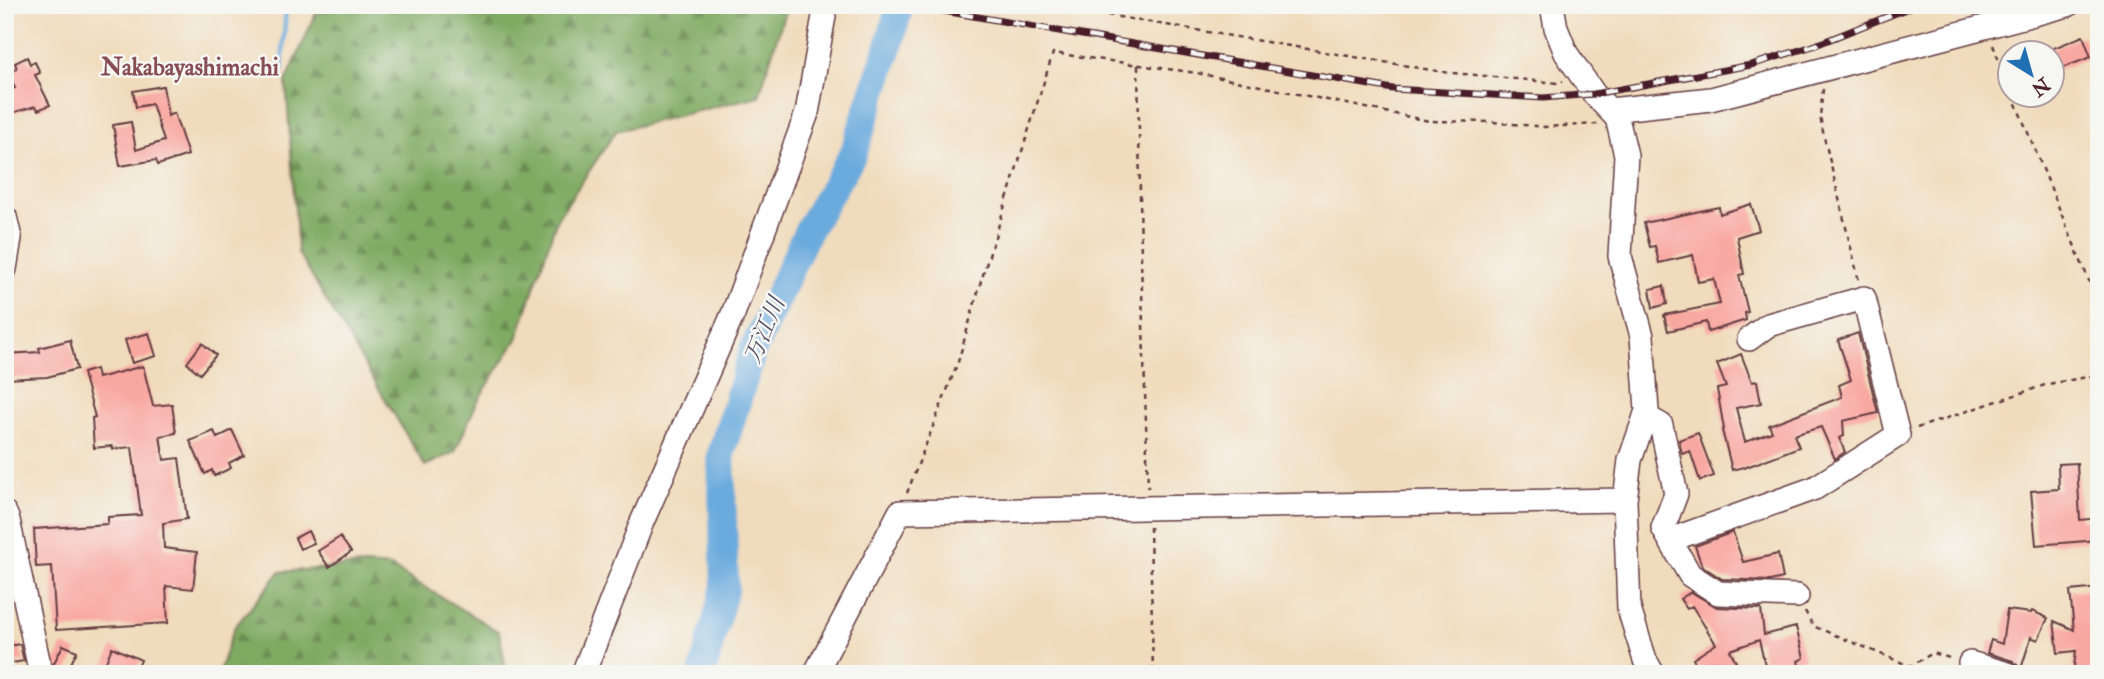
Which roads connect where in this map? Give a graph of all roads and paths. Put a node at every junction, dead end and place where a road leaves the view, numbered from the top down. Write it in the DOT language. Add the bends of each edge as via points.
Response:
graph roads {
  1 [pos="1552,5"];
  2 [pos="2068,5"];
  3 [pos="1078,10"];
  4 [pos="824,16"];
  5 [pos="1982,27"];
  6 [pos="1996,52"];
  7 [pos="1138,65"];
  8 [pos="1825,70"];
  9 [pos="1580,76"];
  10 [pos="2018,108"];
  11 [pos="1614,114"];
  12 [pos="5,217"];
  13 [pos="5,269"];
  14 [pos="1864,298"];
  15 [pos="2099,305"];
  16 [pos="1749,339"];
  17 [pos="2099,375"];
  18 [pos="1645,416"];
  19 [pos="1898,435"];
  20 [pos="1625,500"];
  21 [pos="1149,507"];
  22 [pos="900,512"];
  23 [pos="5,513"];
  24 [pos="1670,540"];
  25 [pos="1797,596"];
  26 [pos="1969,663"];
  27 [pos="41,674"];
  28 [pos="583,674"];
  29 [pos="815,674"];
  30 [pos="1153,674"];
  31 [pos="1653,674"];
  32 [pos="2008,674"];
  1 -- 9 [label="street" via="1556,28"];
  2 -- 5 [label="street"];
  3 -- 9 [label="path" via="1443,72 1558,83"];
  4 -- 28 [label="street" via="807,113 733,314 642,522"];
  5 -- 6 [label="path"];
  5 -- 8 [label="street"];
  7 -- 11 [label="path" via="1429,121 1545,127 1600,124"];
  7 -- 21 [label="path"];
  7 -- 22 [label="path" via="1053,52 958,362"];
  8 -- 11 [label="street" via="1711,99"];
  8 -- 14 [label="path" via="1820,116"];
  9 -- 11 [label="street"];
  10 -- 15 [label="path"];
  11 -- 18 [label="street" via="1626,155 1620,256 1642,336"];
  12 -- 13 [label="street" via="10,238"];
  14 -- 16 [label="street" via="1768,326"];
  14 -- 19 [label="street"];
  17 -- 19 [label="path" via="2048,384"];
  18 -- 20 [label="street" via="1630,460"];
  18 -- 24 [label="street" via="1661,425 1676,494 1663,528"];
  19 -- 24 [label="street" via="1815,488"];
  20 -- 21 [label="street"];
  20 -- 31 [label="street" via="1629,609"];
  21 -- 22 [label="street"];
  21 -- 30 [label="path"];
  22 -- 29 [label="street"];
  23 -- 27 [label="street"];
  24 -- 25 [label="street" via="1690,575 1718,593"];
  25 -- 26 [label="path" via="1813,625 1910,666 1933,653"];
  26 -- 32 [label="street"];
}
